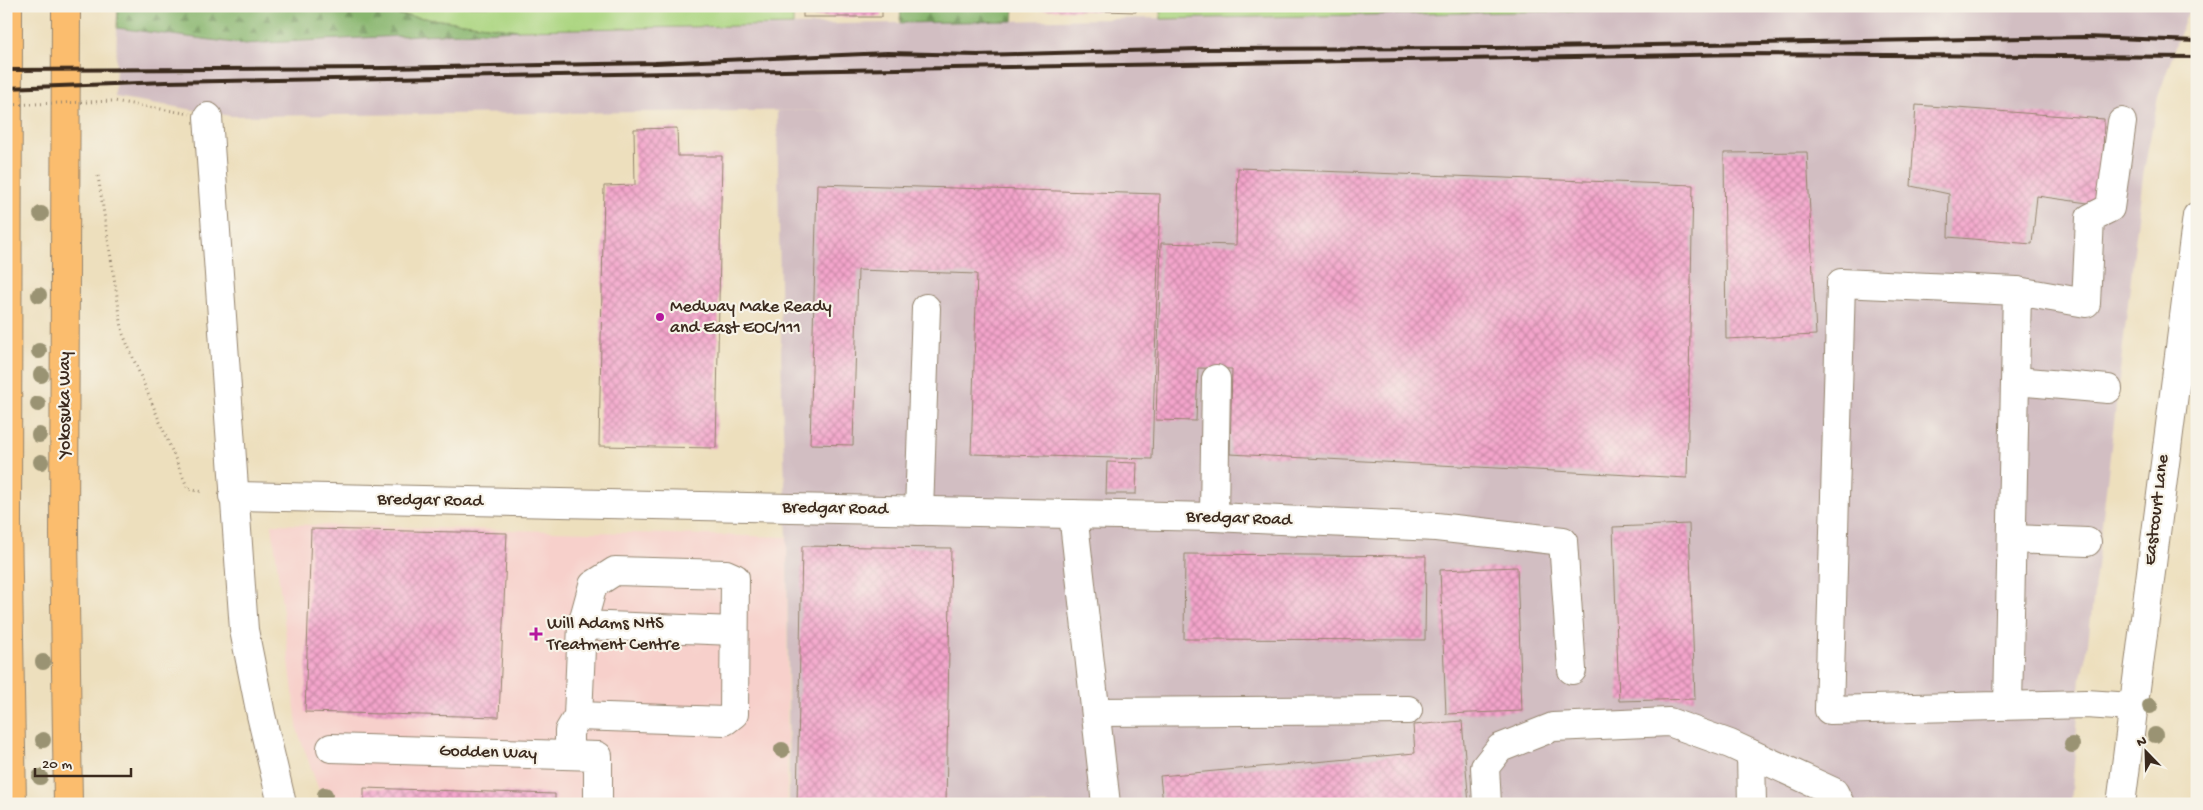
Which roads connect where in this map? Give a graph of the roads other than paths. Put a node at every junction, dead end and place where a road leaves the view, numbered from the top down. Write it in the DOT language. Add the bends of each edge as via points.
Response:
graph roads {
  1 [pos="8,6"];
  2 [pos="66,6"];
  3 [pos="199,116"];
  4 [pos="2122,122"];
  5 [pos="2197,216"];
  6 [pos="2018,292"];
  7 [pos="926,308"];
  8 [pos="1216,379"];
  9 [pos="2016,381"];
  10 [pos="2108,388"];
  11 [pos="233,496"];
  12 [pos="919,511"];
  13 [pos="1073,514"];
  14 [pos="1214,517"];
  15 [pos="2012,539"];
  16 [pos="2087,542"];
  17 [pos="582,625"];
  18 [pos="734,631"];
  19 [pos="1572,670"];
  20 [pos="2008,706"];
  21 [pos="2132,707"];
  22 [pos="1408,710"];
  23 [pos="1096,712"];
  24 [pos="578,716"];
  25 [pos="331,748"];
  26 [pos="1751,754"];
  27 [pos="568,755"];
  28 [pos="12,804"];
  29 [pos="68,804"];
  30 [pos="282,804"];
  31 [pos="598,804"];
  32 [pos="1106,804"];
  33 [pos="1487,804"];
  34 [pos="1752,804"];
  35 [pos="1840,804"];
  36 [pos="2121,804"];
  1 -- 28 [label="main road" via="8,523"];
  2 -- 29 [label="main road, Yokosuka Way" via="64,535"];
  3 -- 11 [label="street"];
  4 -- 6 [label="street" via="2110,208 2090,218 2086,303"];
  5 -- 21 [label="street, Eastcourt Lane"];
  6 -- 9 [label="street"];
  6 -- 20 [label="street" via="1841,283 1829,710"];
  7 -- 12 [label="street"];
  8 -- 14 [label="street"];
  9 -- 10 [label="street"];
  9 -- 15 [label="street"];
  11 -- 12 [label="street, Bredgar Road"];
  11 -- 30 [label="street" via="245,638"];
  12 -- 13 [label="street, Bredgar Road"];
  13 -- 14 [label="street, Bredgar Road"];
  13 -- 23 [label="street"];
  14 -- 19 [label="street, Bredgar Road" via="1436,527 1563,541"];
  15 -- 16 [label="street"];
  15 -- 20 [label="street"];
  17 -- 18 [label="street"];
  17 -- 18 [label="street" via="593,585 615,571 717,574 735,578"];
  17 -- 24 [label="street"];
  18 -- 24 [label="street" via="734,714 725,721"];
  20 -- 21 [label="street" via="2086,704"];
  21 -- 36 [label="street, Eastcourt Lane"];
  22 -- 23 [label="street"];
  23 -- 32 [label="street"];
  24 -- 27 [label="street" via="569,731"];
  25 -- 27 [label="street, Godden Way"];
  26 -- 33 [label="street" via="1669,722 1552,727 1500,748 1485,767"];
  26 -- 34 [label="street"];
  26 -- 35 [label="street" via="1834,792"];
  27 -- 31 [label="street, Godden Way" via="598,756"];
}
